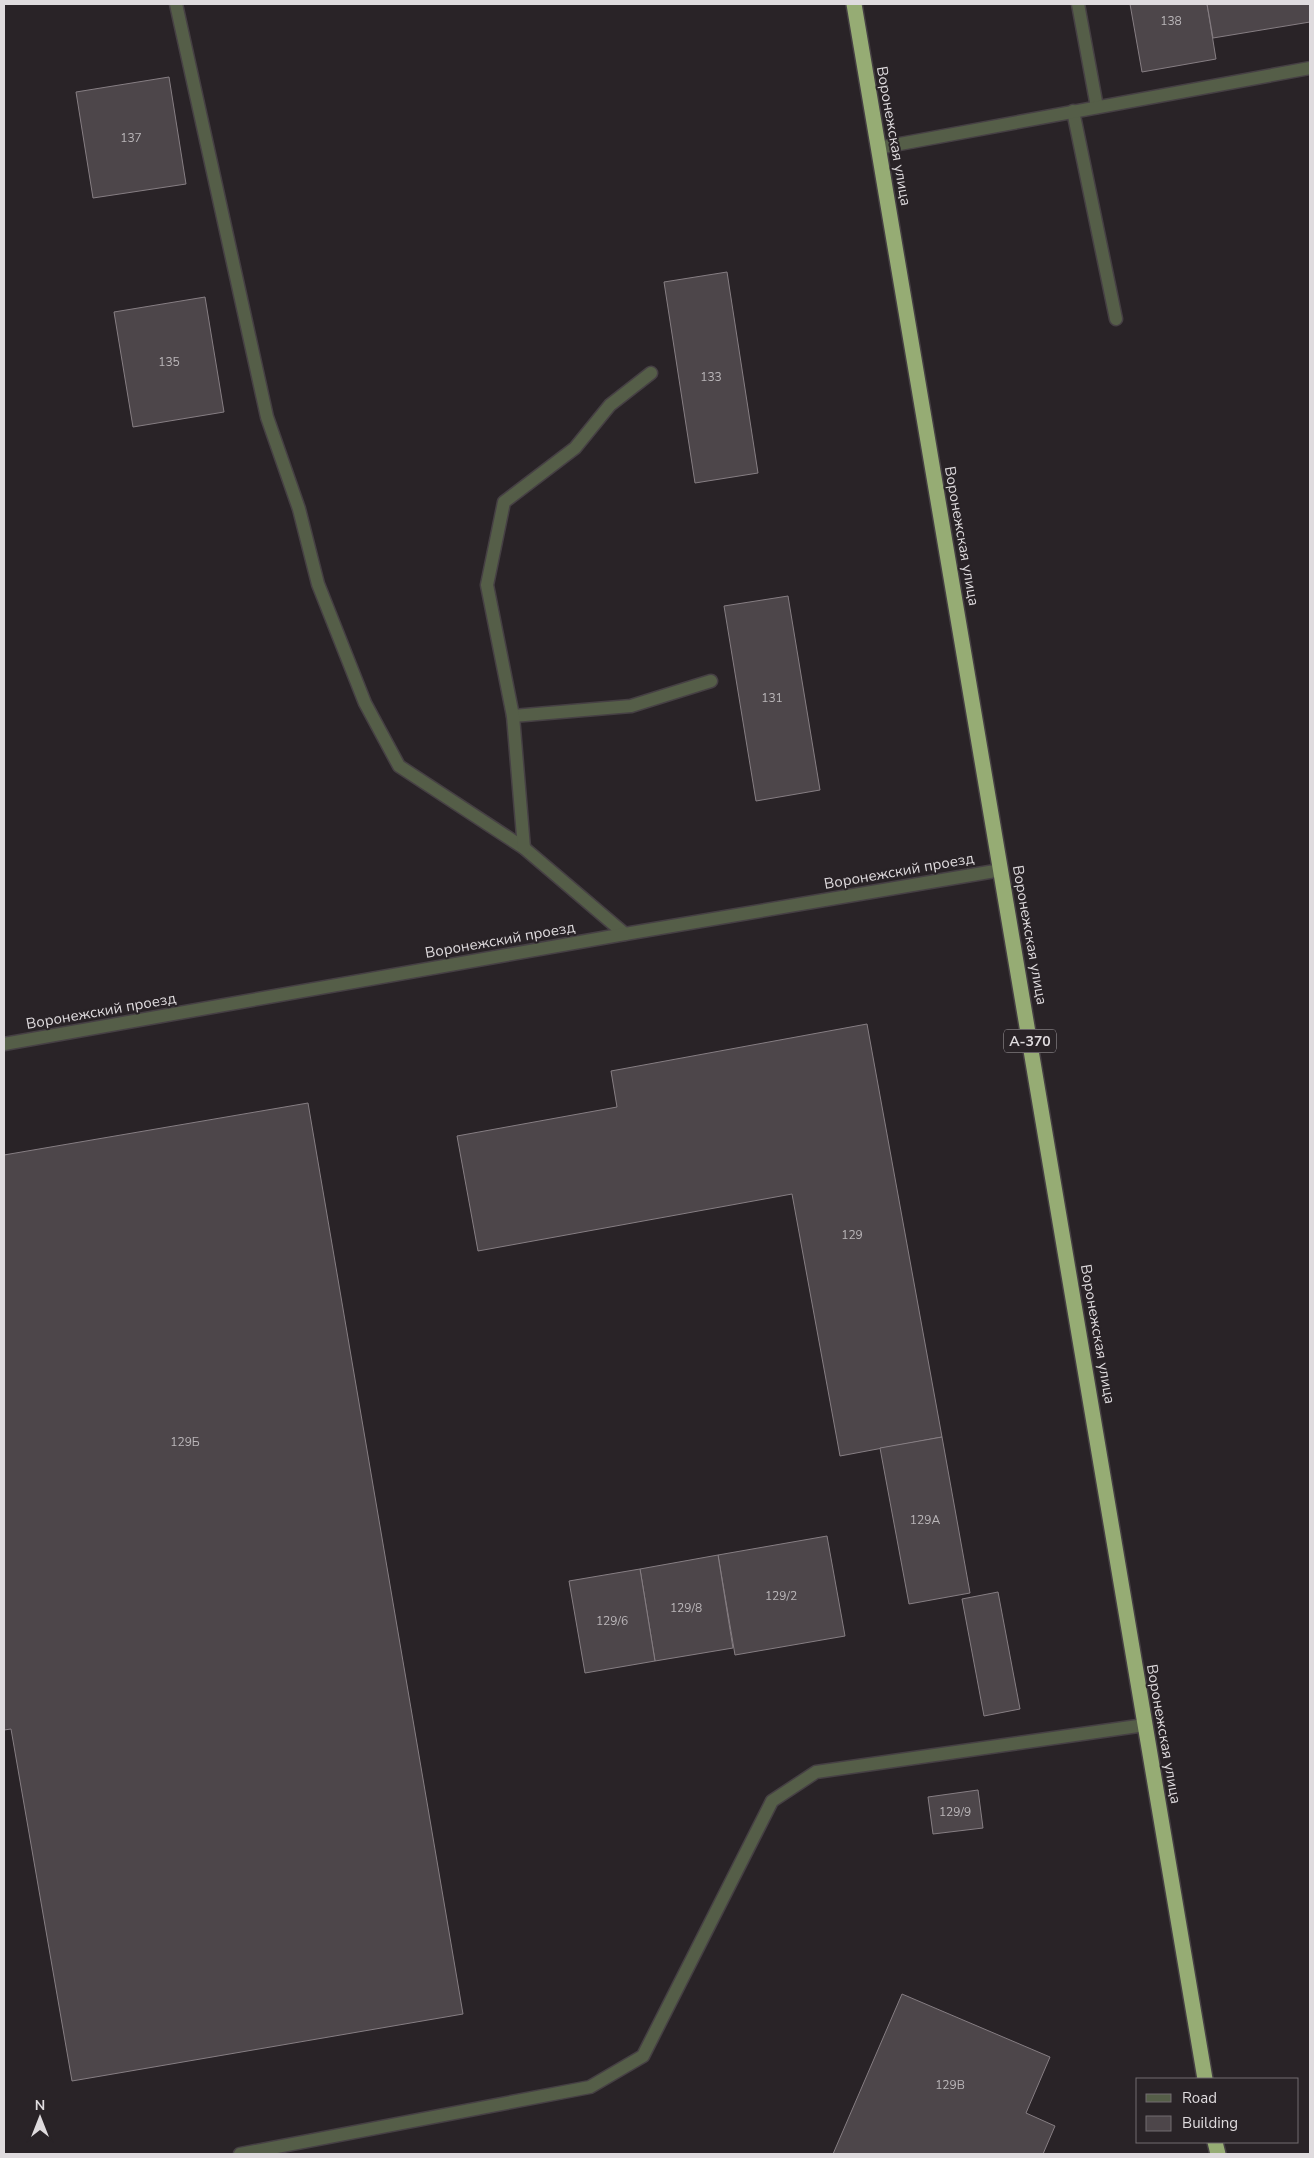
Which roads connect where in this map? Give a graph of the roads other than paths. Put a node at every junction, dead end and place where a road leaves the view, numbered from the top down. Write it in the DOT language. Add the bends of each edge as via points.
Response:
graph roads {
  1 [pos="176,4"];
  2 [pos="854,4"];
  3 [pos="1078,4"];
  4 [pos="1310,68"];
  5 [pos="1097,107"];
  6 [pos="1073,111"];
  7 [pos="878,148"];
  8 [pos="1116,319"];
  9 [pos="651,373"];
  10 [pos="711,681"];
  11 [pos="513,716"];
  12 [pos="524,848"];
  13 [pos="1001,870"];
  14 [pos="625,934"];
  15 [pos="4,1044"];
  16 [pos="1145,1725"];
  17 [pos="1205,2078"];
  18 [pos="240,2154"];
  1 -- 12 [label="street" via="267,417 299,509 318,584 365,703 399,766"];
  2 -- 7 [label="highway, Воронежская улица / А-370"];
  3 -- 5 [label="street"];
  4 -- 5 [label="street"];
  5 -- 6 [label="street"];
  6 -- 7 [label="street"];
  6 -- 8 [label="street"];
  7 -- 13 [label="highway, Воронежская улица / А-370"];
  9 -- 11 [label="street" via="610,405 575,448 504,502 487,585"];
  10 -- 11 [label="street" via="631,706"];
  11 -- 12 [label="street"];
  12 -- 14 [label="street"];
  13 -- 14 [label="street, Воронежский проезд"];
  13 -- 16 [label="highway, Воронежская улица / А-370"];
  14 -- 15 [label="street, Воронежский проезд"];
  16 -- 17 [label="highway, Воронежская улица / А-370"];
  16 -- 18 [label="street" via="816,1772 772,1801 643,2056 590,2087"];
}
